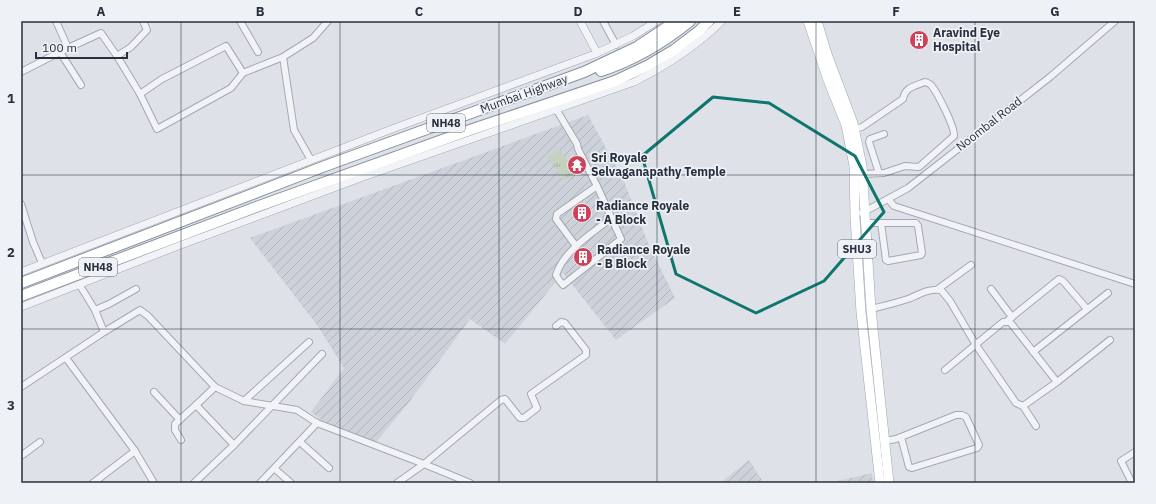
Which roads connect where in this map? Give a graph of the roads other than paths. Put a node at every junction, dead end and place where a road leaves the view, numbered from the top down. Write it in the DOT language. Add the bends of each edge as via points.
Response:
graph roads {
  1 [pos="56,21"];
  2 [pos="143,21"];
  3 [pos="240,21"];
  4 [pos="328,21"];
  5 [pos="580,21"];
  6 [pos="602,21"];
  7 [pos="657,21"];
  8 [pos="676,21"];
  9 [pos="690,21"];
  10 [pos="709,21"];
  11 [pos="722,21"];
  12 [pos="808,21"];
  13 [pos="1115,21"];
  14 [pos="818,23"];
  15 [pos="616,45"];
  16 [pos="68,48"];
  17 [pos="60,52"];
  18 [pos="258,52"];
  19 [pos="597,53"];
  20 [pos="117,56"];
  21 [pos="283,57"];
  22 [pos="21,72"];
  23 [pos="243,73"];
  24 [pos="81,85"];
  25 [pos="532,91"];
  26 [pos="140,94"];
  27 [pos="555,110"];
  28 [pos="855,129"];
  29 [pos="884,134"];
  30 [pos="310,160"];
  31 [pos="379,168"];
  32 [pos="879,173"];
  33 [pos="862,174"];
  34 [pos="596,186"];
  35 [pos="888,199"];
  36 [pos="21,204"];
  37 [pos="207,206"];
  38 [pos="864,212"];
  39 [pos="855,217"];
  40 [pos="611,218"];
  41 [pos="865,223"];
  42 [pos="881,223"];
  43 [pos="576,246"];
  44 [pos="42,263"];
  45 [pos="971,265"];
  46 [pos="21,272"];
  47 [pos="21,283"];
  48 [pos="79,284"];
  49 [pos="1135,284"];
  50 [pos="136,289"];
  51 [pos="938,289"];
  52 [pos="991,289"];
  53 [pos="1108,293"];
  54 [pos="21,296"];
  55 [pos="21,307"];
  56 [pos="871,309"];
  57 [pos="1087,309"];
  58 [pos="95,310"];
  59 [pos="1012,317"];
  60 [pos="1007,321"];
  61 [pos="556,326"];
  62 [pos="104,332"];
  63 [pos="1110,340"];
  64 [pos="309,342"];
  65 [pos="976,345"];
  66 [pos="1032,352"];
  67 [pos="322,354"];
  68 [pos="66,358"];
  69 [pos="945,370"];
  70 [pos="1057,382"];
  71 [pos="215,386"];
  72 [pos="21,387"];
  73 [pos="154,392"];
  74 [pos="244,401"];
  75 [pos="196,405"];
  76 [pos="271,405"];
  77 [pos="1023,406"];
  78 [pos="180,420"];
  79 [pos="317,423"];
  80 [pos="1036,426"];
  81 [pos="901,437"];
  82 [pos="181,440"];
  83 [pos="885,441"];
  84 [pos="40,442"];
  85 [pos="300,442"];
  86 [pos="234,445"];
  87 [pos="135,451"];
  88 [pos="1135,452"];
  89 [pos="21,456"];
  90 [pos="424,464"];
  91 [pos="329,468"];
  92 [pos="275,469"];
  93 [pos="93,483"];
  94 [pos="154,483"];
  95 [pos="194,483"];
  96 [pos="260,483"];
  97 [pos="291,483"];
  98 [pos="397,483"];
  99 [pos="470,483"];
  100 [pos="880,483"];
  101 [pos="889,483"];
  102 [pos="1132,483"];
  1 -- 16 [label="street"];
  2 -- 20 [label="street" via="147,30 131,47"];
  3 -- 18 [label="street"];
  4 -- 21 [label="street" via="313,38"];
  5 -- 19 [label="street"];
  6 -- 15 [label="street"];
  7 -- 15 [label="street"];
  8 -- 25 [label="highway, Mumbai Highway / NH48" via="621,55"];
  9 -- 25 [label="highway" via="655,46 624,62 574,80"];
  10 -- 31 [label="highway, NH48" via="674,50 623,78 470,130"];
  11 -- 27 [label="street" via="689,50 647,75"];
  12 -- 39 [label="main road, SHU3" via="846,125 854,166"];
  13 -- 35 [label="street, Noombal Road" via="1050,77 908,188"];
  14 -- 28 [label="main road, SHU3"];
  15 -- 19 [label="street"];
  16 -- 17 [label="street"];
  16 -- 20 [label="street" via="101,33"];
  17 -- 22 [label="street"];
  17 -- 24 [label="street"];
  19 -- 30 [label="street"];
  20 -- 26 [label="street"];
  21 -- 23 [label="street"];
  21 -- 30 [label="street" via="294,130"];
  23 -- 26 [label="street" via="226,46 162,79"];
  23 -- 26 [label="street" via="231,88 157,128"];
  25 -- 37 [label="highway, Mumbai Highway / NH48"];
  27 -- 31 [label="street"];
  27 -- 34 [label="street" via="577,144"];
  28 -- 32 [label="street" via="862,127 903,99 905,92 910,88 925,82 931,85 944,108 954,136 919,167 905,166"];
  28 -- 33 [label="main road, SHU3"];
  29 -- 32 [label="street" via="870,139 869,142"];
  30 -- 37 [label="street"];
  31 -- 48 [label="street"];
  31 -- 54 [label="highway, NH48" via="195,230"];
  32 -- 33 [label="street"];
  33 -- 38 [label="main road, SHU3"];
  34 -- 40 [label="street"];
  34 -- 43 [label="street" via="557,214 556,219"];
  35 -- 38 [label="street, Noombal Road"];
  35 -- 49 [label="street" via="894,206"];
  36 -- 44 [label="street"];
  37 -- 44 [label="street"];
  37 -- 47 [label="highway, NH48" via="197,215"];
  38 -- 39 [label="street, Noombal Road"];
  38 -- 41 [label="main road, SHU3"];
  39 -- 100 [label="main road, SHU3" via="861,312"];
  40 -- 43 [label="street"];
  40 -- 43 [label="street" via="621,239 563,285 556,275 559,265"];
  41 -- 42 [label="street"];
  41 -- 56 [label="main road, SHU3"];
  42 -- 42 [label="street" via="916,223 921,255 886,260"];
  44 -- 46 [label="street"];
  45 -- 51 [label="street"];
  48 -- 55 [label="street"];
  48 -- 58 [label="street"];
  50 -- 58 [label="street"];
  51 -- 56 [label="street"];
  51 -- 65 [label="street" via="950,301"];
  52 -- 59 [label="street"];
  53 -- 57 [label="street"];
  56 -- 83 [label="main road, SHU3"];
  57 -- 59 [label="street" via="1059,279"];
  57 -- 66 [label="street"];
  58 -- 62 [label="street"];
  59 -- 60 [label="street"];
  60 -- 65 [label="street"];
  60 -- 66 [label="street"];
  61 -- 90 [label="street" via="561,322 565,324 586,350 586,355 532,394 537,408 524,418 520,418 505,399 501,400"];
  62 -- 68 [label="street"];
  62 -- 71 [label="street" via="140,310"];
  63 -- 70 [label="street"];
  64 -- 74 [label="street"];
  65 -- 69 [label="street"];
  65 -- 77 [label="street" via="1016,402"];
  66 -- 70 [label="street"];
  67 -- 76 [label="street"];
  68 -- 72 [label="street"];
  68 -- 87 [label="street"];
  70 -- 77 [label="street"];
  71 -- 74 [label="street"];
  71 -- 75 [label="street"];
  73 -- 78 [label="street"];
  74 -- 76 [label="street"];
  75 -- 78 [label="street"];
  75 -- 86 [label="street"];
  76 -- 79 [label="street" via="297,410"];
  76 -- 86 [label="street"];
  77 -- 80 [label="street"];
  78 -- 82 [label="street" via="175,427"];
  79 -- 85 [label="street"];
  79 -- 90 [label="street"];
  81 -- 81 [label="street" via="956,415 962,415 966,417 978,445 977,448 912,468 909,467"];
  81 -- 83 [label="street"];
  83 -- 101 [label="main road, SHU3"];
  84 -- 89 [label="street"];
  85 -- 91 [label="street"];
  85 -- 92 [label="street"];
  86 -- 95 [label="street"];
  87 -- 93 [label="street"];
  87 -- 94 [label="street"];
  88 -- 102 [label="street" via="1121,462"];
  90 -- 98 [label="street"];
  90 -- 99 [label="street"];
  92 -- 96 [label="street"];
  92 -- 97 [label="street"];
}
